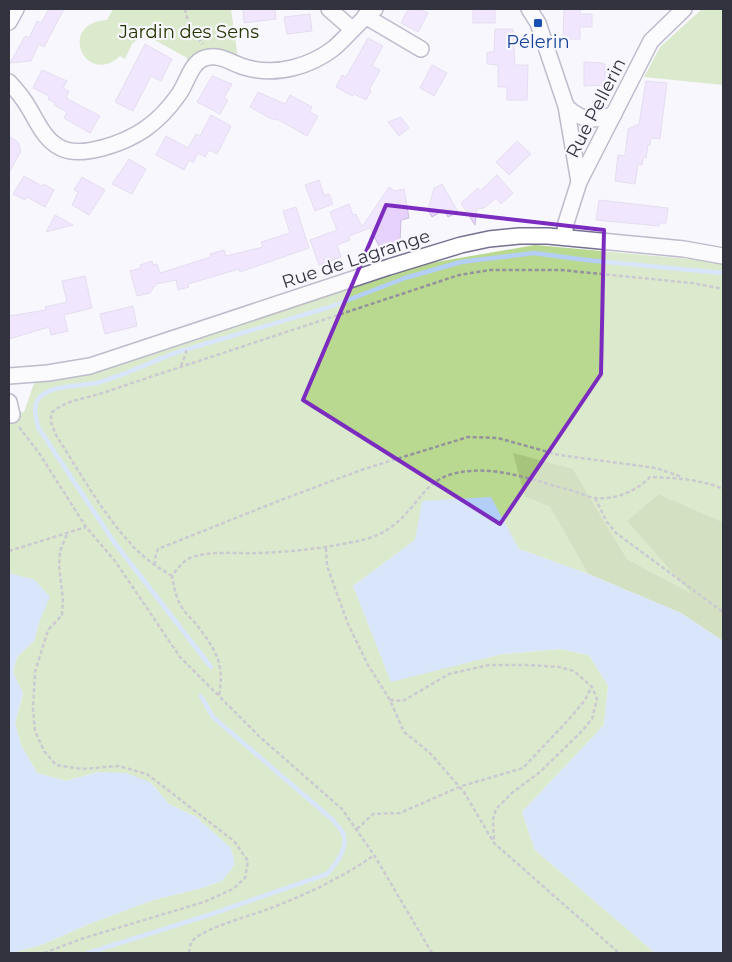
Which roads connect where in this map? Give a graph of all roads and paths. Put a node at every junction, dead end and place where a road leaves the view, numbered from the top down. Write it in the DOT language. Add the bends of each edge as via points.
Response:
graph roads {
  1 [pos="16,9"];
  2 [pos="185,9"];
  3 [pos="329,9"];
  4 [pos="528,9"];
  5 [pos="684,9"];
  6 [pos="370,13"];
  7 [pos="9,22"];
  8 [pos="352,29"];
  9 [pos="421,48"];
  10 [pos="215,56"];
  11 [pos="9,82"];
  12 [pos="566,106"];
  13 [pos="614,114"];
  14 [pos="579,182"];
  15 [pos="564,237"];
  16 [pos="723,256"];
  17 [pos="723,289"];
  18 [pos="180,336"];
  19 [pos="180,368"];
  20 [pos="9,376"];
  21 [pos="10,408"];
  22 [pos="686,478"];
  23 [pos="723,489"];
  24 [pos="595,498"];
  25 [pos="86,527"];
  26 [pos="67,534"];
  27 [pos="326,548"];
  28 [pos="9,551"];
  29 [pos="155,566"];
  30 [pos="172,576"];
  31 [pos="723,612"];
  32 [pos="592,687"];
  33 [pos="219,695"];
  34 [pos="390,700"];
  35 [pos="459,787"];
  36 [pos="357,828"];
  37 [pos="494,842"];
  38 [pos="374,855"];
  39 [pos="44,953"];
  40 [pos="189,953"];
  41 [pos="432,953"];
  42 [pos="619,953"];
  1 -- 7 [label="street"];
  2 -- 10 [label="path" via="188,24 196,38"];
  3 -- 8 [label="street"];
  4 -- 12 [label="street" via="538,24"];
  5 -- 13 [label="street, Rue Pellerin" via="651,41"];
  6 -- 8 [label="street"];
  6 -- 9 [label="street"];
  8 -- 10 [label="street" via="318,58 288,68 270,71 248,68"];
  10 -- 11 [label="street" via="202,58 165,112 146,129 110,146 90,150 73,152 54,143"];
  12 -- 13 [label="street" via="574,114 586,118 600,120"];
  12 -- 14 [label="street"];
  13 -- 14 [label="street, Rue Pellerin"];
  14 -- 15 [label="street, Rue Pellerin"];
  15 -- 16 [label="street, Rue de Lagrange"];
  15 -- 18 [label="street, Rue de Lagrange" via="519,236 461,245"];
  17 -- 19 [label="path" via="561,270 490,270 422,287"];
  18 -- 19 [label="path" via="186,353"];
  18 -- 20 [label="street, Rue de Lagrange" via="90,366"];
  19 -- 29 [label="path" via="70,401 51,413 56,435 107,513 130,544"];
  21 -- 25 [label="path"];
  22 -- 23 [label="path"];
  22 -- 24 [label="path" via="650,477 632,491"];
  22 -- 29 [label="path" via="656,468 559,455 498,438 468,437 364,468 158,549"];
  24 -- 27 [label="path" via="510,474 485,470 456,472 433,483 409,511 374,538"];
  24 -- 31 [label="path" via="616,533"];
  25 -- 26 [label="path"];
  25 -- 33 [label="path" via="115,561 180,657"];
  26 -- 28 [label="path"];
  26 -- 39 [label="path" via="60,551 59,565 64,600 62,615 48,630 36,672 35,730 44,751 56,765 82,769 119,766 148,774 234,841 248,860 245,878 234,889 204,902"];
  27 -- 30 [label="path" via="189,558"];
  27 -- 34 [label="path" via="327,566 348,624"];
  29 -- 30 [label="path"];
  30 -- 33 [label="path" via="182,608 218,657 222,679"];
  32 -- 34 [label="path" via="574,671 559,667 489,665 448,674 403,701"];
  32 -- 35 [label="path" via="571,717 523,768"];
  32 -- 37 [label="path" via="597,699 592,719 540,772 496,809"];
  33 -- 36 [label="path" via="261,738 342,809"];
  34 -- 35 [label="path" via="404,732 428,752"];
  35 -- 36 [label="path" via="400,813 373,814"];
  35 -- 37 [label="path"];
  36 -- 38 [label="path"];
  37 -- 42 [label="path"];
  38 -- 40 [label="path" via="312,890 193,939"];
  38 -- 41 [label="path"];
}
